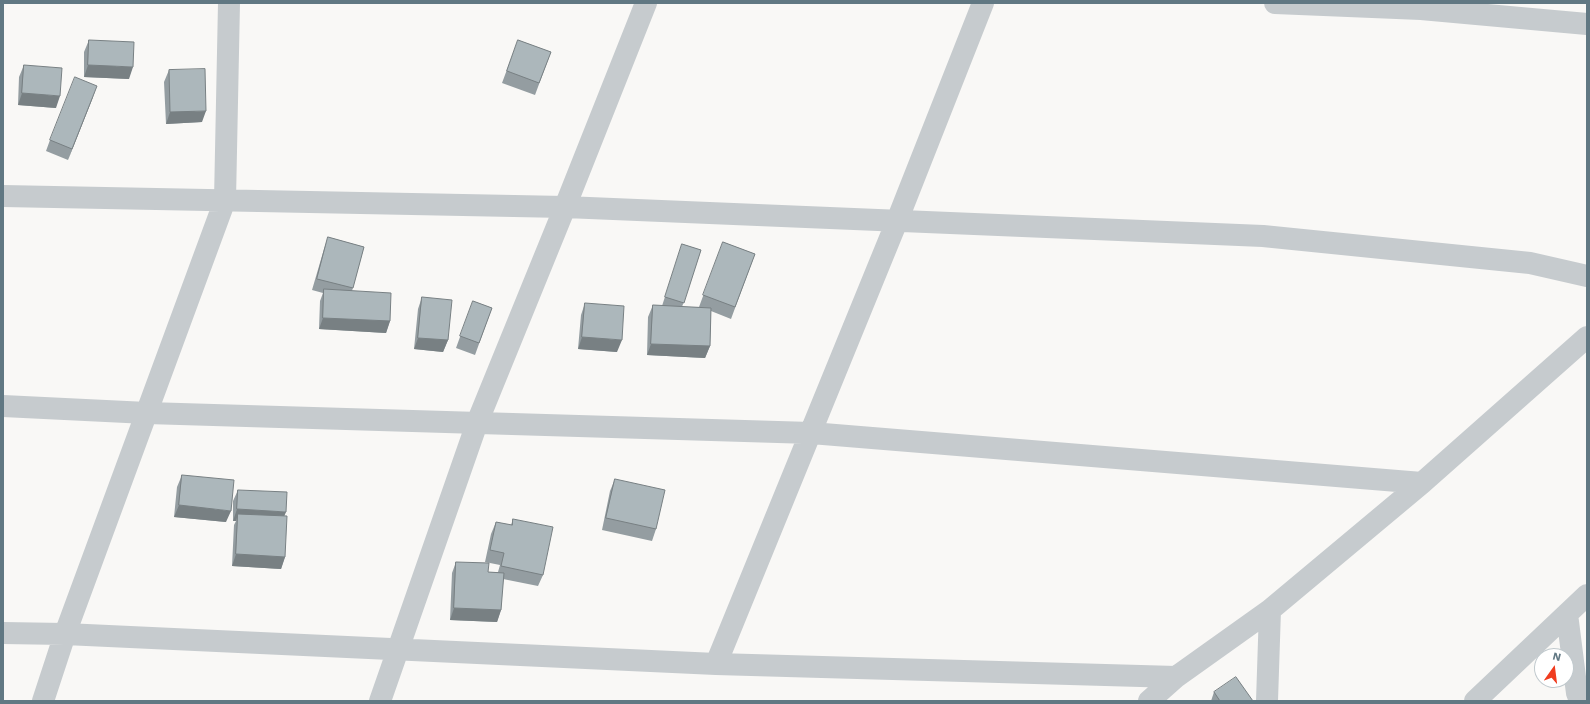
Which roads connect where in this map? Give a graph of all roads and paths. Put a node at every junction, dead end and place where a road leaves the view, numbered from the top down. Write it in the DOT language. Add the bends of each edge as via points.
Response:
graph roads {
  1 [pos="229,3"];
  2 [pos="646,3"];
  3 [pos="983,3"];
  4 [pos="1275,3"];
  5 [pos="1421,6"];
  6 [pos="1587,24"];
  7 [pos="3,196"];
  8 [pos="225,200"];
  9 [pos="565,207"];
  10 [pos="897,221"];
  11 [pos="1587,276"];
  12 [pos="1587,337"];
  13 [pos="3,406"];
  14 [pos="147,413"];
  15 [pos="477,423"];
  16 [pos="811,433"];
  17 [pos="1422,483"];
  18 [pos="1587,595"];
  19 [pos="1270,610"];
  20 [pos="1567,614"];
  21 [pos="3,633"];
  22 [pos="65,634"];
  23 [pos="398,650"];
  24 [pos="716,664"];
  25 [pos="1176,677"];
  26 [pos="42,701"];
  27 [pos="380,701"];
  28 [pos="1149,701"];
  29 [pos="1267,701"];
  30 [pos="1476,701"];
  31 [pos="1580,701"];
  1 -- 8 [label="street"];
  2 -- 9 [label="street"];
  3 -- 10 [label="street"];
  4 -- 5 [label="street"];
  5 -- 6 [label="street"];
  7 -- 8 [label="street"];
  8 -- 9 [label="street"];
  8 -- 14 [label="street"];
  9 -- 10 [label="street"];
  9 -- 15 [label="street"];
  10 -- 11 [label="street" via="1263,236 1530,263"];
  10 -- 16 [label="street"];
  12 -- 17 [label="street"];
  13 -- 14 [label="street"];
  14 -- 15 [label="street"];
  14 -- 22 [label="street"];
  15 -- 16 [label="street"];
  15 -- 23 [label="street"];
  16 -- 17 [label="street"];
  16 -- 24 [label="street"];
  17 -- 19 [label="street"];
  18 -- 20 [label="street"];
  19 -- 25 [label="street"];
  19 -- 29 [label="street"];
  20 -- 30 [label="street"];
  20 -- 31 [label="street"];
  21 -- 22 [label="street"];
  22 -- 23 [label="street"];
  22 -- 26 [label="street"];
  23 -- 24 [label="street"];
  23 -- 27 [label="street"];
  24 -- 25 [label="street"];
  25 -- 28 [label="street"];
}
